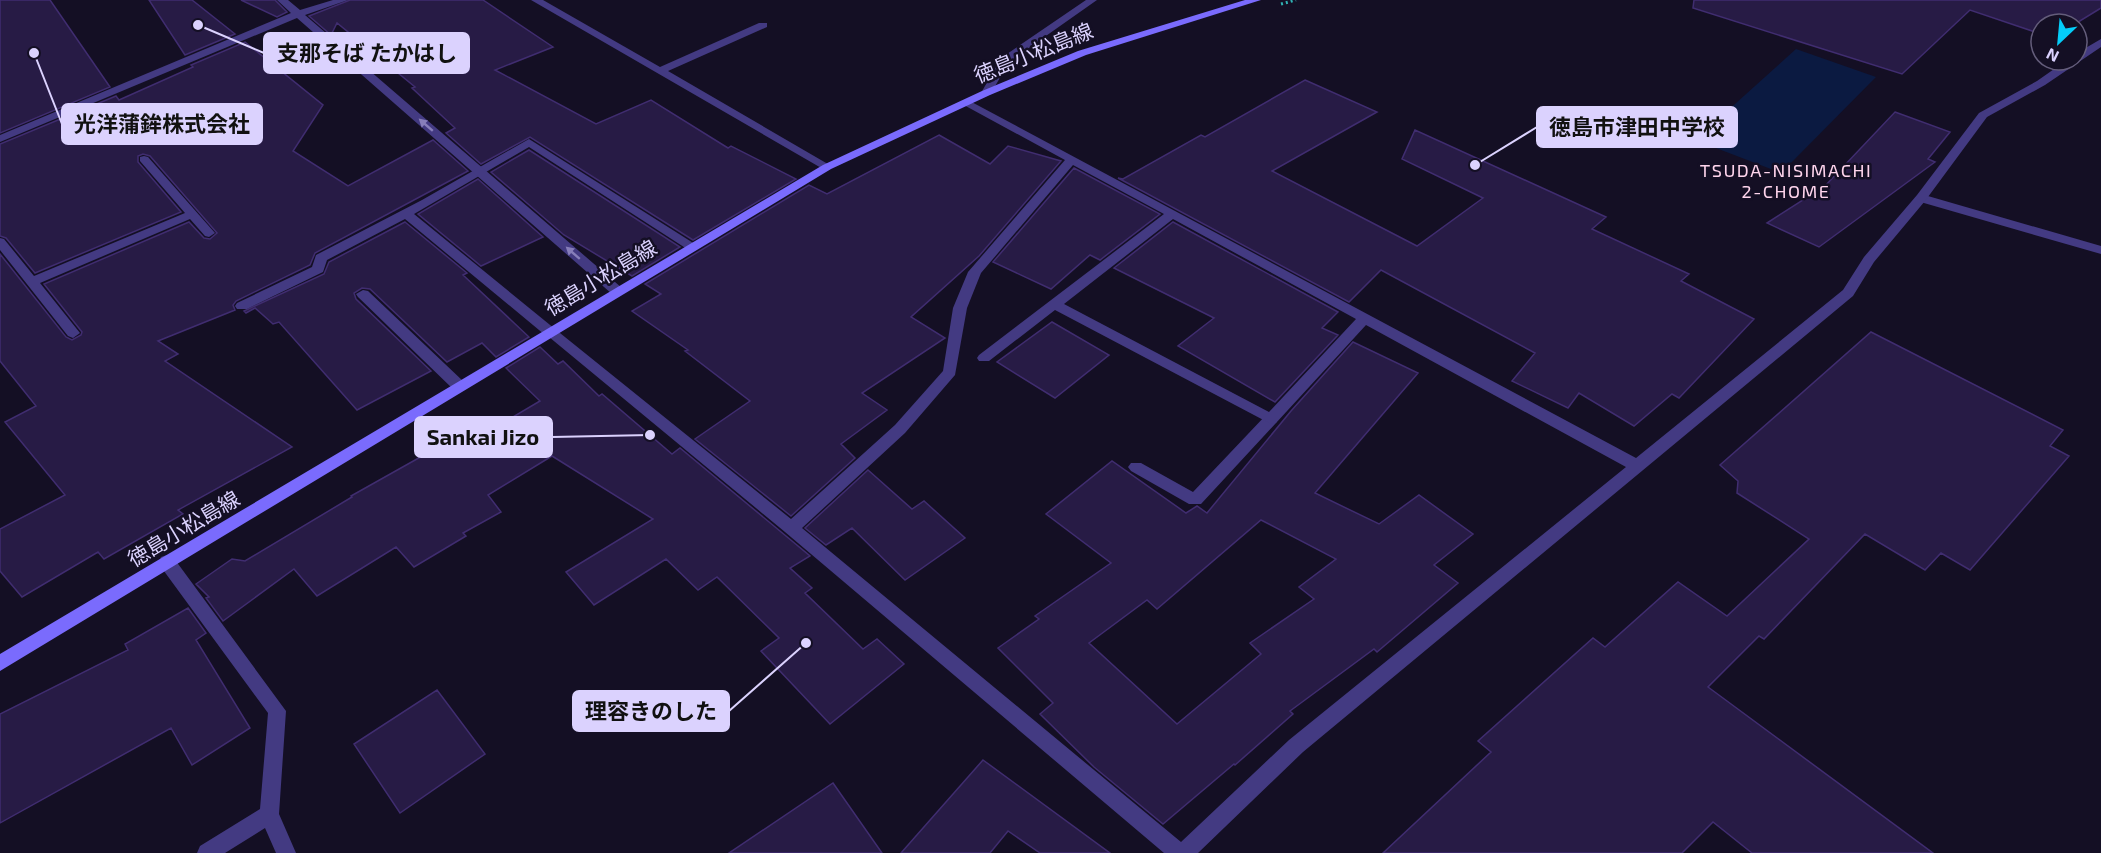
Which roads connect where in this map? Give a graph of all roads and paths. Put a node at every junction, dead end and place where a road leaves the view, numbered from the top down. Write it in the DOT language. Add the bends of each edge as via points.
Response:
graph roads {
  1 [pos="282,0"];
  2 [pos="343,0"];
  3 [pos="536,0"];
  4 [pos="1092,0"];
  5 [pos="1256,0"];
  6 [pos="298,14"];
  7 [pos="763,25"];
  8 [pos="659,71"];
  9 [pos="2057,72"];
  10 [pos="986,93"];
  11 [pos="966,102"];
  12 [pos="0,139"];
  13 [pos="144,159"];
  14 [pos="1071,160"];
  15 [pos="827,167"];
  16 [pos="480,172"];
  17 [pos="1921,198"];
  18 [pos="192,214"];
  19 [pos="406,214"];
  20 [pos="1172,214"];
  21 [pos="209,233"];
  22 [pos="0,242"];
  23 [pos="692,246"];
  24 [pos="2101,250"];
  25 [pos="32,282"];
  26 [pos="617,291"];
  27 [pos="363,294"];
  28 [pos="1053,304"];
  29 [pos="242,306"];
  30 [pos="1365,318"];
  31 [pos="550,332"];
  32 [pos="73,333"];
  33 [pos="984,358"];
  34 [pos="459,386"];
  35 [pos="1271,419"];
  36 [pos="1637,466"];
  37 [pos="1136,467"];
  38 [pos="791,528"];
  39 [pos="168,562"];
  40 [pos="0,663"];
  41 [pos="269,814"];
  42 [pos="207,853"];
  43 [pos="286,853"];
  44 [pos="1179,853"];
  45 [pos="1184,853"];
  1 -- 6 [label="street"];
  2 -- 6 [label="street"];
  3 -- 8 [label="street"];
  4 -- 10 [label="street" via="1005,60"];
  5 -- 10 [label="main road, 徳島小松島線" via="1082,53"];
  6 -- 12 [label="street"];
  16 -- 6 [label="street, one-way"];
  7 -- 8 [label="street"];
  8 -- 15 [label="street"];
  9 -- 17 [label="street" via="1983,116"];
  10 -- 11 [label="main road, 徳島小松島線"];
  11 -- 14 [label="street"];
  11 -- 15 [label="main road, 徳島小松島線"];
  13 -- 18 [label="street"];
  14 -- 20 [label="street"];
  14 -- 38 [label="street" via="975,272 960,308 950,372 900,429"];
  15 -- 23 [label="main road, 徳島小松島線"];
  16 -- 19 [label="street"];
  16 -- 23 [label="street" via="529,142"];
  26 -- 16 [label="street, one-way"];
  17 -- 24 [label="street"];
  17 -- 36 [label="street" via="1869,260 1848,293"];
  18 -- 21 [label="street"];
  18 -- 25 [label="street"];
  19 -- 29 [label="street" via="321,258 318,268"];
  19 -- 31 [label="street"];
  20 -- 28 [label="street"];
  20 -- 30 [label="street"];
  22 -- 25 [label="street"];
  23 -- 26 [label="main road, 徳島小松島線"];
  25 -- 32 [label="street"];
  26 -- 31 [label="main road, 徳島小松島線"];
  27 -- 34 [label="street"];
  28 -- 33 [label="street"];
  28 -- 35 [label="street"];
  30 -- 35 [label="street"];
  30 -- 36 [label="street"];
  31 -- 34 [label="main road, 徳島小松島線"];
  31 -- 38 [label="street"];
  34 -- 39 [label="main road, 徳島小松島線"];
  35 -- 37 [label="street" via="1195,500"];
  36 -- 45 [label="street" via="1296,746"];
  38 -- 44 [label="street"];
  39 -- 40 [label="main road, 徳島小松島線"];
  39 -- 41 [label="street" via="277,711"];
  41 -- 42 [label="street"];
  41 -- 43 [label="street"];
}
